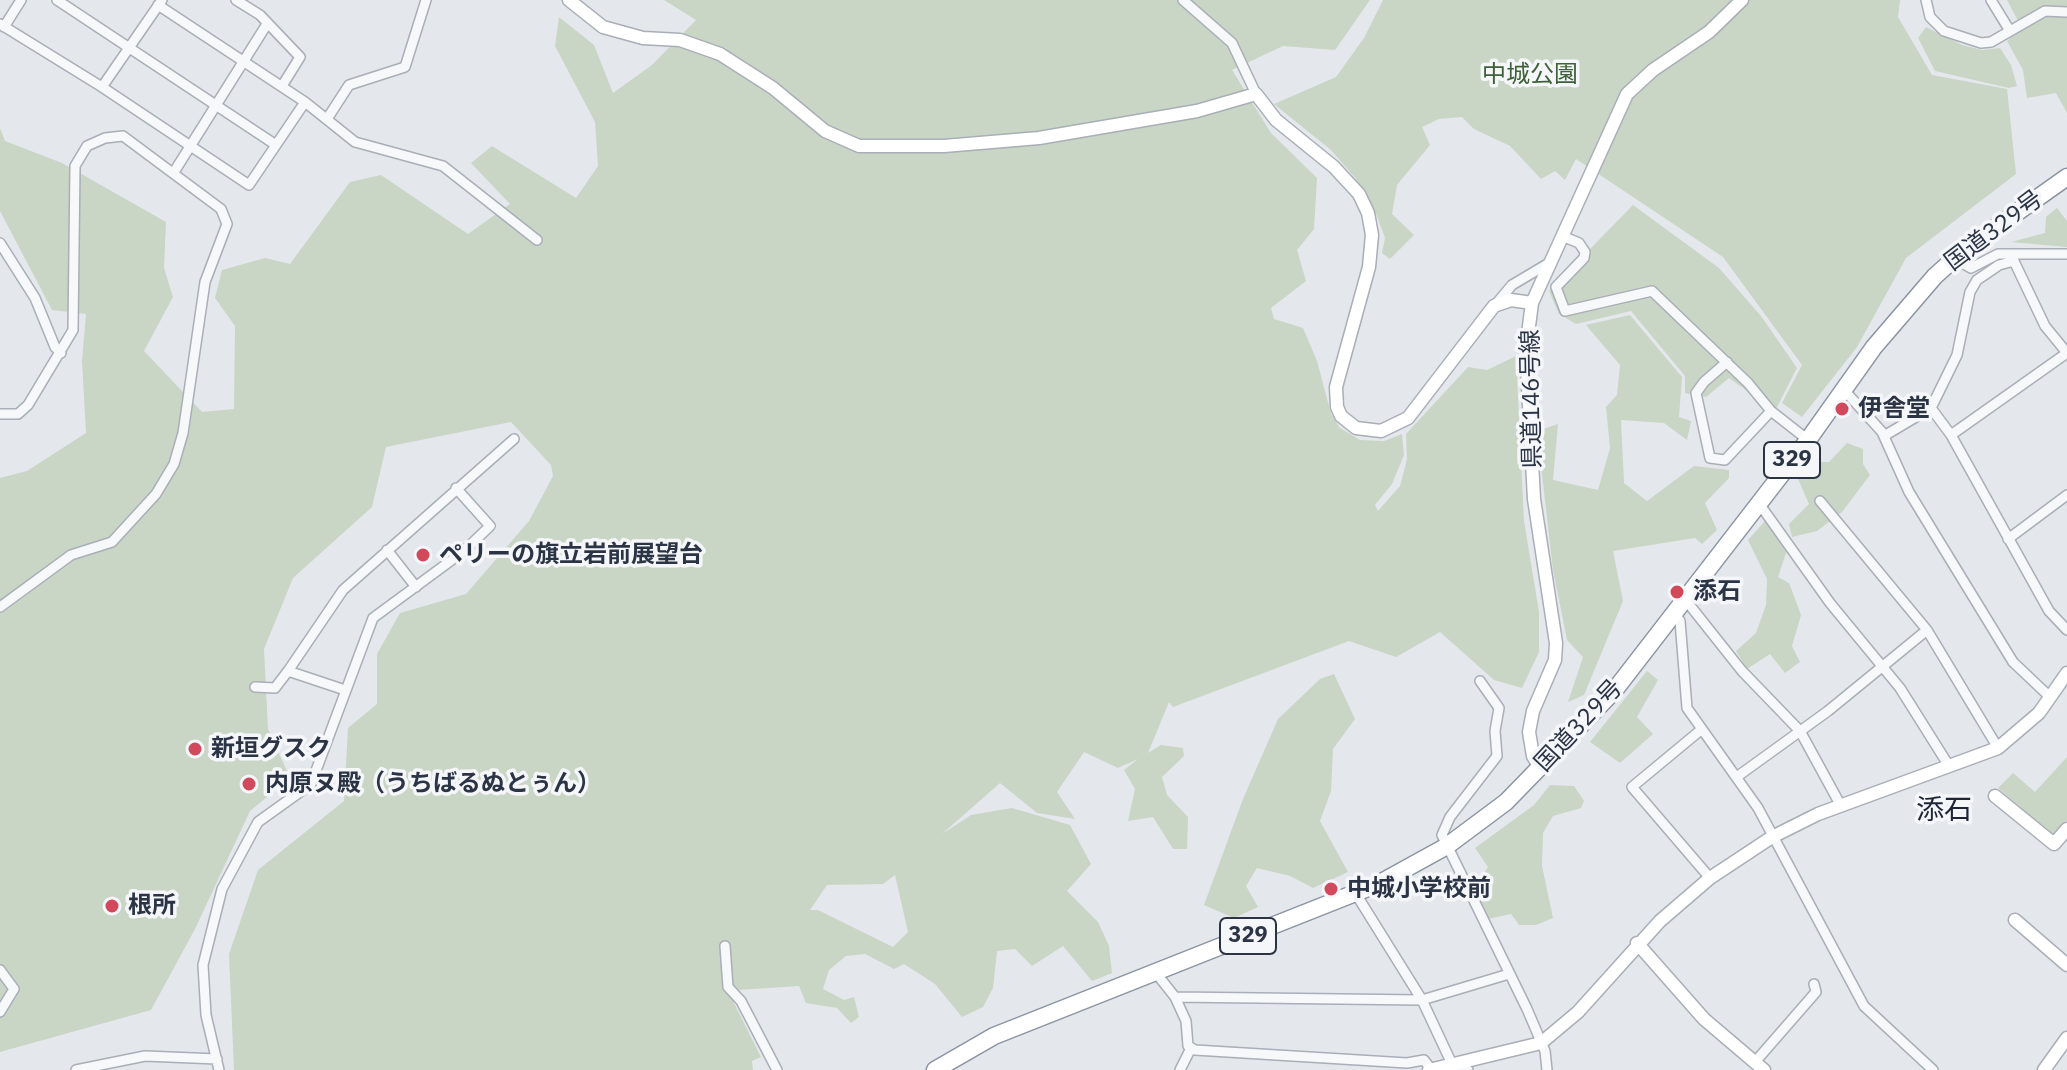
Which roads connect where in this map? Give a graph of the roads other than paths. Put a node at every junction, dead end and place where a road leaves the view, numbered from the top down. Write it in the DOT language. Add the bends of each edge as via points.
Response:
graph roads {
  1 [pos="21,0"];
  2 [pos="57,0"];
  3 [pos="236,0"];
  4 [pos="426,0"];
  5 [pos="569,0"];
  6 [pos="1183,0"];
  7 [pos="1742,0"];
  8 [pos="1926,0"];
  9 [pos="1991,0"];
  10 [pos="160,3"];
  11 [pos="2067,12"];
  12 [pos="267,24"];
  13 [pos="2,25"];
  14 [pos="2010,31"];
  15 [pos="130,49"];
  16 [pos="244,61"];
  17 [pos="282,86"];
  18 [pos="102,87"];
  19 [pos="1256,94"];
  20 [pos="305,102"];
  21 [pos="216,105"];
  22 [pos="327,119"];
  23 [pos="276,145"];
  24 [pos="189,147"];
  25 [pos="174,172"];
  26 [pos="2067,177"];
  27 [pos="1562,236"];
  28 [pos="537,240"];
  29 [pos="0,243"];
  30 [pos="2067,254"];
  31 [pos="2012,257"];
  32 [pos="1954,258"];
  33 [pos="1549,263"];
  34 [pos="1532,303"];
  35 [pos="1494,306"];
  36 [pos="61,353"];
  37 [pos="2067,353"];
  38 [pos="1727,362"];
  39 [pos="1844,390"];
  40 [pos="1931,408"];
  41 [pos="1771,411"];
  42 [pos="0,414"];
  43 [pos="1951,435"];
  44 [pos="1884,436"];
  45 [pos="514,439"];
  46 [pos="1808,440"];
  47 [pos="456,488"];
  48 [pos="2067,495"];
  49 [pos="1820,501"];
  50 [pos="1758,502"];
  51 [pos="2008,539"];
  52 [pos="387,550"];
  53 [pos="416,587"];
  54 [pos="1684,598"];
  55 [pos="0,607"];
  56 [pos="1674,612"];
  57 [pos="1927,630"];
  58 [pos="2067,630"];
  59 [pos="1882,665"];
  60 [pos="288,671"];
  61 [pos="2067,673"];
  62 [pos="1480,681"];
  63 [pos="255,687"];
  64 [pos="345,690"];
  65 [pos="2051,698"];
  66 [pos="1702,729"];
  67 [pos="1800,731"];
  68 [pos="1998,748"];
  69 [pos="1949,766"];
  70 [pos="1541,769"];
  71 [pos="1738,776"];
  72 [pos="1995,796"];
  73 [pos="1841,806"];
  74 [pos="2067,829"];
  75 [pos="1772,837"];
  76 [pos="1447,846"];
  77 [pos="1710,878"];
  78 [pos="1356,894"];
  79 [pos="2015,920"];
  80 [pos="1637,943"];
  81 [pos="725,946"];
  82 [pos="2067,965"];
  83 [pos="0,970"];
  84 [pos="1156,973"];
  85 [pos="1509,974"];
  86 [pos="1814,984"];
  87 [pos="1175,997"];
  88 [pos="1422,1000"];
  89 [pos="0,1012"];
  90 [pos="2067,1038"];
  91 [pos="1541,1043"];
  92 [pos="1191,1048"];
  93 [pos="1452,1064"];
  94 [pos="218,1065"];
  95 [pos="1759,1066"];
  96 [pos="947,1067"];
  97 [pos="76,1070"];
  98 [pos="777,1070"];
  99 [pos="1180,1070"];
  100 [pos="1430,1070"];
  101 [pos="1468,1070"];
  102 [pos="1547,1070"];
  103 [pos="1933,1070"];
  104 [pos="2044,1070"];
  1 -- 13 [label="street"];
  2 -- 15 [label="street"];
  3 -- 12 [label="street"];
  4 -- 22 [label="street" via="405,67 349,85"];
  5 -- 19 [label="street" via="603,27 643,38 680,40 720,54 825,131 859,146 1039,138 1197,111"];
  6 -- 19 [label="street" via="1232,43"];
  7 -- 27 [label="street, 県道146号線" via="1627,94"];
  8 -- 14 [label="street" via="1930,17 1944,31 1981,43"];
  9 -- 14 [label="street"];
  10 -- 15 [label="street"];
  10 -- 16 [label="street"];
  11 -- 14 [label="street" via="2045,11"];
  12 -- 16 [label="street"];
  12 -- 17 [label="street" via="300,57"];
  13 -- 18 [label="street"];
  15 -- 18 [label="street"];
  15 -- 21 [label="street"];
  16 -- 17 [label="street"];
  16 -- 21 [label="street"];
  17 -- 20 [label="street"];
  18 -- 24 [label="street"];
  19 -- 35 [label="street" via="1276,120 1334,167 1359,194 1368,213 1369,267 1336,387 1337,407 1349,423 1368,432 1381,431 1408,418"];
  20 -- 22 [label="street"];
  20 -- 23 [label="street"];
  21 -- 23 [label="street"];
  21 -- 24 [label="street"];
  22 -- 28 [label="street" via="355,142 443,166"];
  23 -- 24 [label="street" via="249,185"];
  24 -- 25 [label="street"];
  25 -- 36 [label="street" via="123,136 105,138 82,153 75,166 73,330"];
  25 -- 55 [label="street" via="221,209 227,224 205,282 189,406 174,464 156,494 112,542 71,555"];
  26 -- 32 [label="highway, 国道329号 / 329"];
  27 -- 33 [label="street, 県道146号線"];
  27 -- 38 [label="street" via="1585,252 1556,287 1565,311 1652,291"];
  29 -- 36 [label="street"];
  30 -- 31 [label="street"];
  31 -- 32 [label="street" via="1998,254 1971,268"];
  31 -- 37 [label="street" via="2045,326"];
  31 -- 40 [label="street" via="1977,280 1970,292 1957,355"];
  32 -- 39 [label="highway, 国道329号 / 329" via="1901,315"];
  33 -- 34 [label="street, 県道146号線"];
  33 -- 35 [label="street" via="1512,285"];
  34 -- 35 [label="street" via="1511,300"];
  34 -- 70 [label="street, 県道146号線" via="1526,349 1534,499 1556,643 1529,732"];
  36 -- 42 [label="street" via="28,405 18,414"];
  37 -- 43 [label="street"];
  38 -- 41 [label="street"];
  38 -- 41 [label="street" via="1696,393 1710,458 1725,460"];
  39 -- 44 [label="street"];
  39 -- 46 [label="highway, 国道329号 / 329"];
  40 -- 43 [label="street"];
  40 -- 44 [label="street"];
  41 -- 46 [label="street"];
  43 -- 51 [label="street"];
  44 -- 65 [label="street" via="1909,492 2013,662"];
  45 -- 47 [label="street"];
  46 -- 50 [label="highway, 国道329号 / 329"];
  47 -- 52 [label="street"];
  47 -- 53 [label="street" via="490,526"];
  48 -- 51 [label="street"];
  49 -- 57 [label="street"];
  50 -- 54 [label="highway, 国道329号 / 329"];
  50 -- 59 [label="street"];
  51 -- 58 [label="street" via="2049,611"];
  52 -- 53 [label="street"];
  52 -- 60 [label="street" via="343,590"];
  53 -- 64 [label="street" via="373,618"];
  54 -- 56 [label="highway, 国道329号 / 329"];
  54 -- 67 [label="street" via="1742,671"];
  56 -- 66 [label="street" via="1680,621 1687,708"];
  56 -- 70 [label="highway, 国道329号 / 329" via="1614,691"];
  57 -- 59 [label="street"];
  57 -- 68 [label="street"];
  59 -- 67 [label="street"];
  59 -- 69 [label="street"];
  60 -- 63 [label="street" via="275,688"];
  60 -- 64 [label="street"];
  61 -- 65 [label="street"];
  62 -- 76 [label="street" via="1499,708 1497,756 1450,817 1442,835"];
  64 -- 94 [label="street" via="311,784 258,822 213,914 203,991"];
  65 -- 68 [label="street"];
  66 -- 71 [label="street"];
  66 -- 77 [label="street" via="1632,787"];
  67 -- 71 [label="street"];
  67 -- 73 [label="street"];
  68 -- 69 [label="street"];
  69 -- 73 [label="street"];
  70 -- 76 [label="highway, 国道329号 / 329"];
  71 -- 75 [label="street"];
  72 -- 74 [label="street" via="2054,844"];
  73 -- 75 [label="street"];
  75 -- 77 [label="street"];
  75 -- 103 [label="street" via="1864,1006"];
  76 -- 78 [label="highway, 国道329号 / 329"];
  76 -- 85 [label="street"];
  77 -- 80 [label="street"];
  78 -- 84 [label="highway, 国道329号 / 329"];
  78 -- 88 [label="street"];
  79 -- 82 [label="street"];
  80 -- 91 [label="street" via="1578,1012"];
  80 -- 95 [label="street" via="1674,989"];
  81 -- 98 [label="street" via="728,987 741,1001"];
  83 -- 89 [label="street" via="14,989"];
  84 -- 87 [label="street"];
  84 -- 96 [label="highway, 国道329号 / 329" via="994,1036"];
  85 -- 88 [label="street"];
  85 -- 91 [label="street"];
  86 -- 95 [label="street" via="1816,992"];
  87 -- 88 [label="street"];
  87 -- 92 [label="street"];
  88 -- 93 [label="street"];
  90 -- 104 [label="street"];
  91 -- 93 [label="street"];
  91 -- 102 [label="street"];
  92 -- 99 [label="street"];
  92 -- 100 [label="street" via="1424,1060"];
  93 -- 100 [label="street"];
  93 -- 101 [label="street"];
  94 -- 97 [label="street" via="145,1056"];
}
